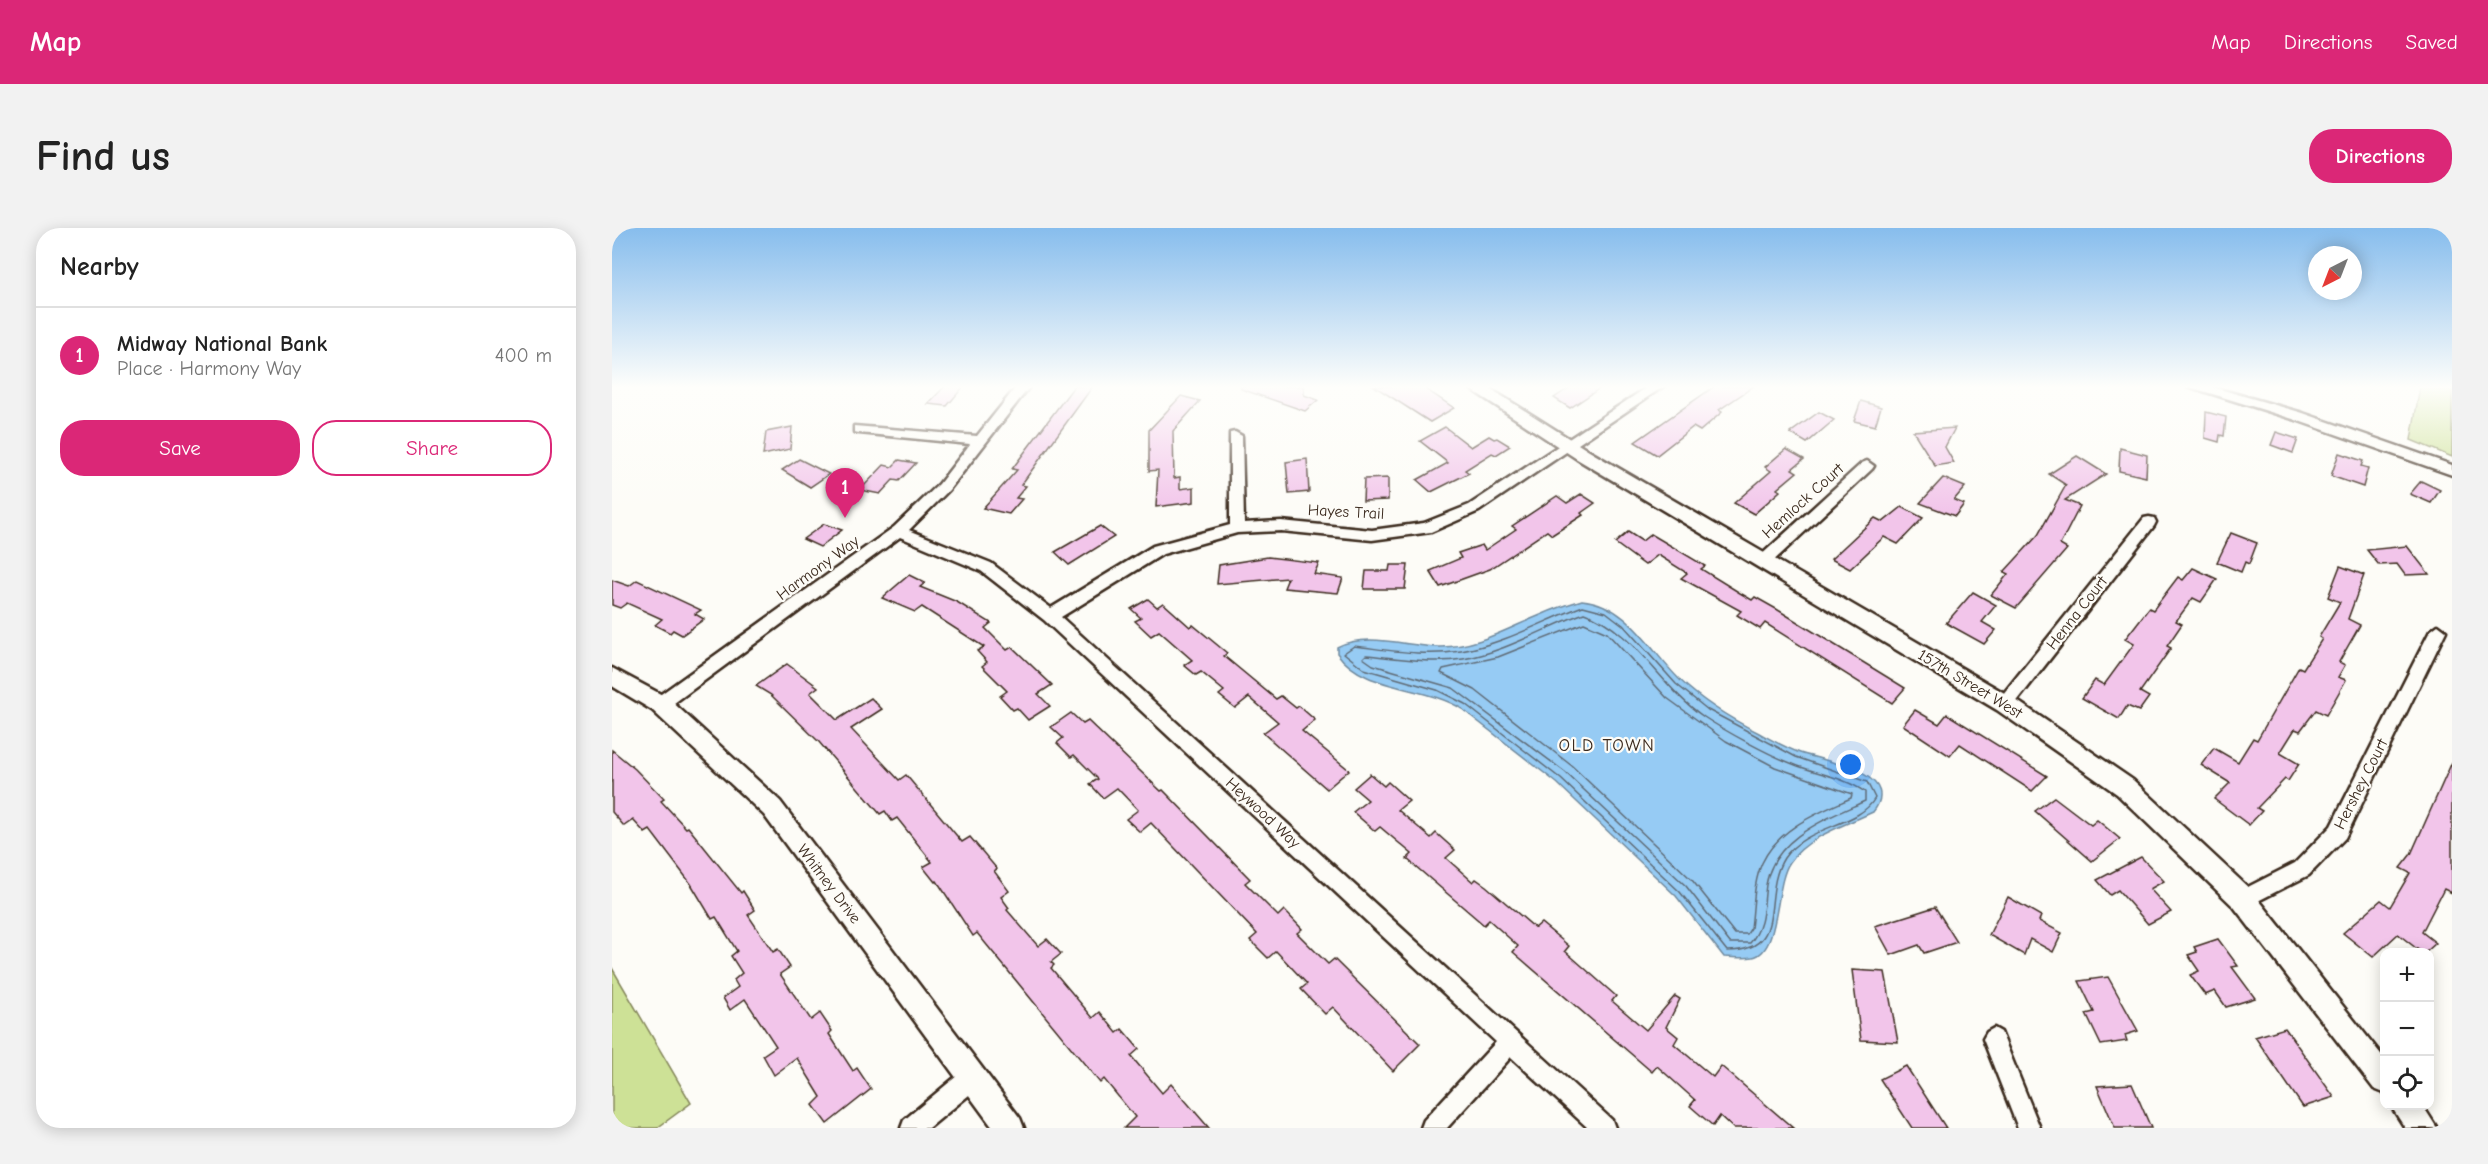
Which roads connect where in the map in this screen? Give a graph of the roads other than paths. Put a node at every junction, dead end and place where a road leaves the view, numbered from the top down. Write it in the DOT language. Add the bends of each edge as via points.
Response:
graph roads {
  1 [pos="990,428"];
  2 [pos="1540,428"];
  3 [pos="1595,428"];
  4 [pos="2332,428"];
  5 [pos="859,429"];
  6 [pos="1235,436"];
  7 [pos="980,441"];
  8 [pos="1568,446"];
  9 [pos="1867,466"];
  10 [pos="2452,470"];
  11 [pos="2149,522"];
  12 [pos="1237,528"];
  13 [pos="899,531"];
  14 [pos="1762,562"];
  15 [pos="1050,616"];
  16 [pos="2438,631"];
  17 [pos="612,676"];
  18 [pos="660,704"];
  19 [pos="2005,704"];
  20 [pos="2243,899"];
  21 [pos="1994,1039"];
  22 [pos="1511,1041"];
  23 [pos="2380,1073"];
  24 [pos="972,1078"];
  25 [pos="2408,1110"];
  26 [pos="912,1128"];
  27 [pos="1010,1128"];
  28 [pos="1432,1128"];
  29 [pos="1604,1128"];
  30 [pos="2029,1128"];
  31 [pos="2423,1128"];
  1 -- 7 [label="street, Harmony Way"];
  2 -- 8 [label="street, 157th Street West"];
  3 -- 8 [label="street, Hayes Trail"];
  4 -- 10 [label="street"];
  5 -- 7 [label="street"];
  6 -- 12 [label="street"];
  7 -- 13 [label="street, Harmony Way" via="944,487"];
  8 -- 12 [label="street, Hayes Trail" via="1474,508 1426,528 1372,535 1281,526"];
  8 -- 14 [label="street, 157th Street West"];
  9 -- 14 [label="street, Hemlock Court"];
  11 -- 19 [label="street, Henna Court"];
  12 -- 15 [label="street, Hayes Trail" via="1158,550"];
  13 -- 15 [label="street, Heywood Way" via="986,567"];
  13 -- 18 [label="street, Harmony Way"];
  14 -- 19 [label="street, 157th Street West"];
  15 -- 22 [label="street, Heywood Way"];
  16 -- 20 [label="street, Hershey Court" via="2338,832 2302,869"];
  17 -- 18 [label="street, Whitney Drive"];
  18 -- 24 [label="street, Whitney Drive" via="772,808"];
  19 -- 20 [label="street, 157th Street West" via="2125,787"];
  20 -- 23 [label="street, 157th Street West"];
  21 -- 30 [label="street"];
  22 -- 28 [label="street"];
  22 -- 29 [label="street, Heywood Way"];
  24 -- 26 [label="street"];
  24 -- 27 [label="street, Whitney Drive"];
  25 -- 31 [label="street"];
}
